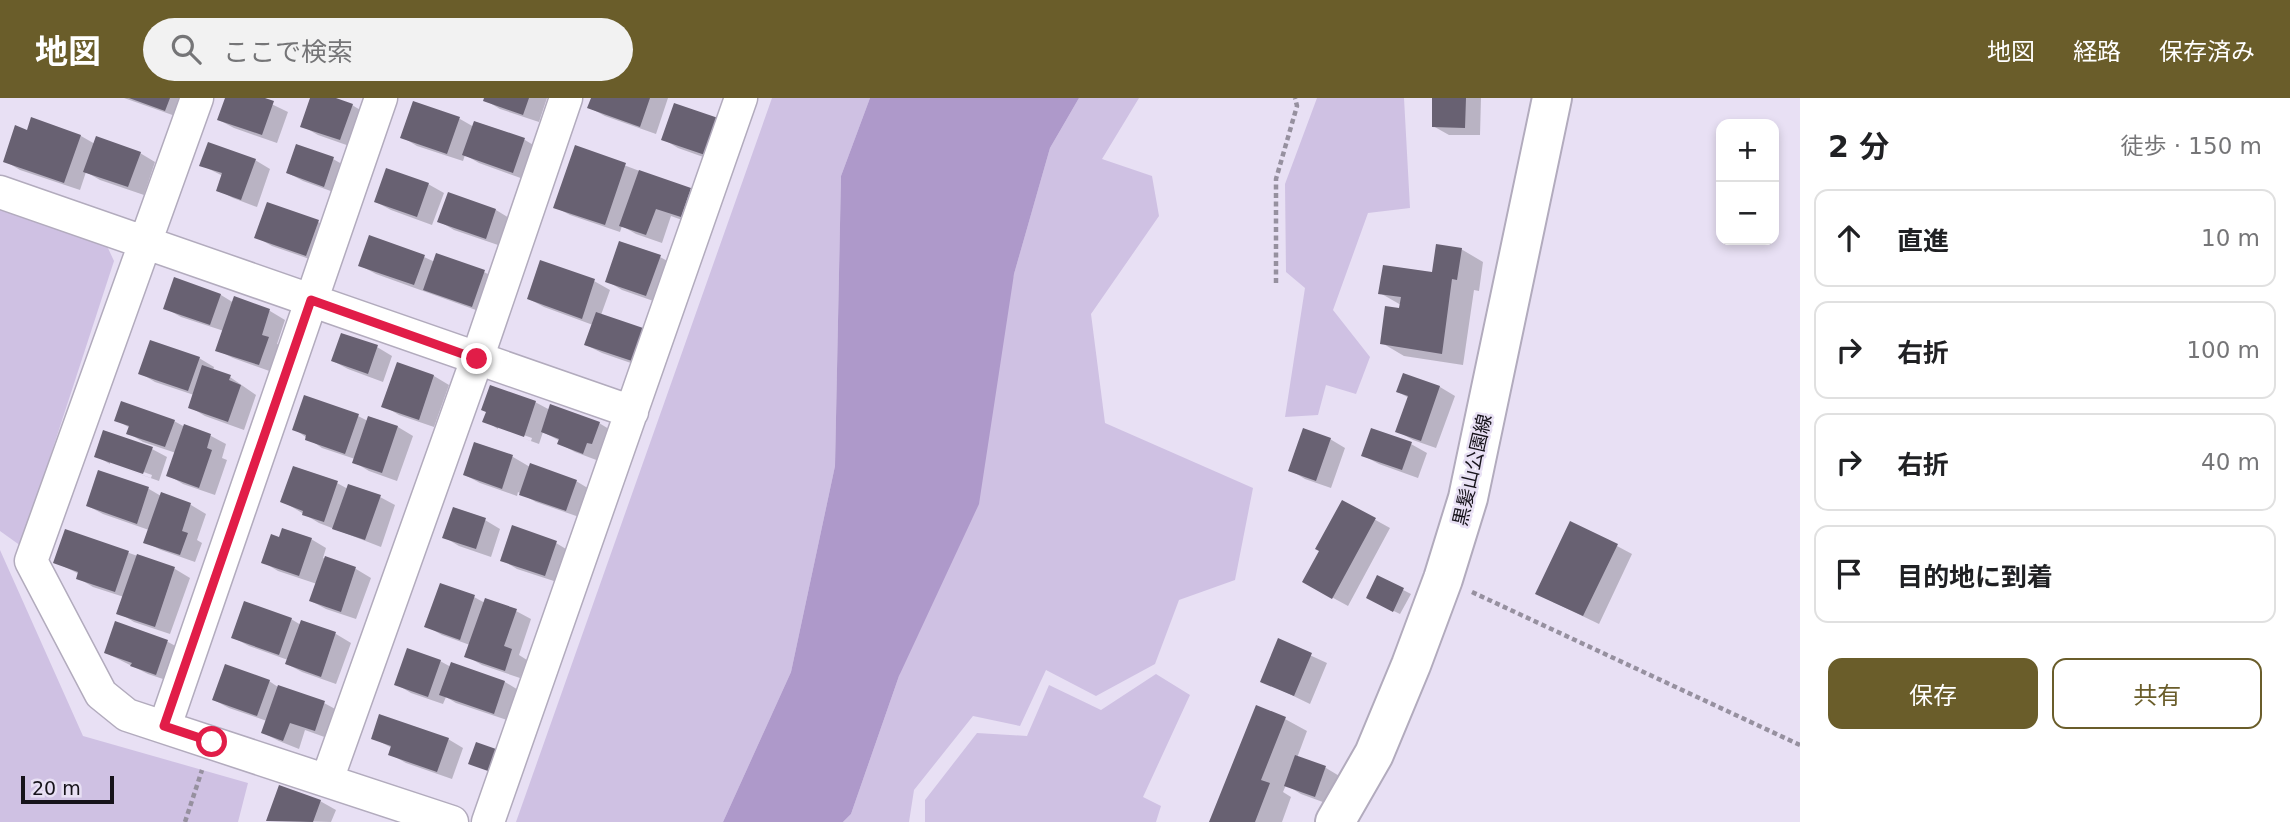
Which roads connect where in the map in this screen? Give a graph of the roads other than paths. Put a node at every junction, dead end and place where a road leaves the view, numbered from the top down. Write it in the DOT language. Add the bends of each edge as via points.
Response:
graph roads {
  1 [pos="197,98"];
  2 [pos="381,98"];
  3 [pos="566,98"];
  4 [pos="741,98"];
  5 [pos="1552,98"];
  6 [pos="0,192"];
  7 [pos="144,242"];
  8 [pos="311,300"];
  9 [pos="477,359"];
  10 [pos="632,412"];
  11 [pos="164,726"];
  12 [pos="327,780"];
  13 [pos="452,822"];
  14 [pos="488,822"];
  15 [pos="1335,822"];
  1 -- 7 [label="street"];
  2 -- 8 [label="street"];
  3 -- 9 [label="street"];
  4 -- 10 [label="street"];
  5 -- 15 [label="main road, 黒髪山公園線" via="1468,498 1411,665 1374,754"];
  6 -- 7 [label="street"];
  7 -- 8 [label="street"];
  7 -- 11 [label="street" via="31,561 101,694 127,715"];
  8 -- 9 [label="street"];
  8 -- 11 [label="street"];
  9 -- 10 [label="street"];
  9 -- 12 [label="street"];
  10 -- 14 [label="street"];
  11 -- 12 [label="street"];
  12 -- 13 [label="street"];
}
